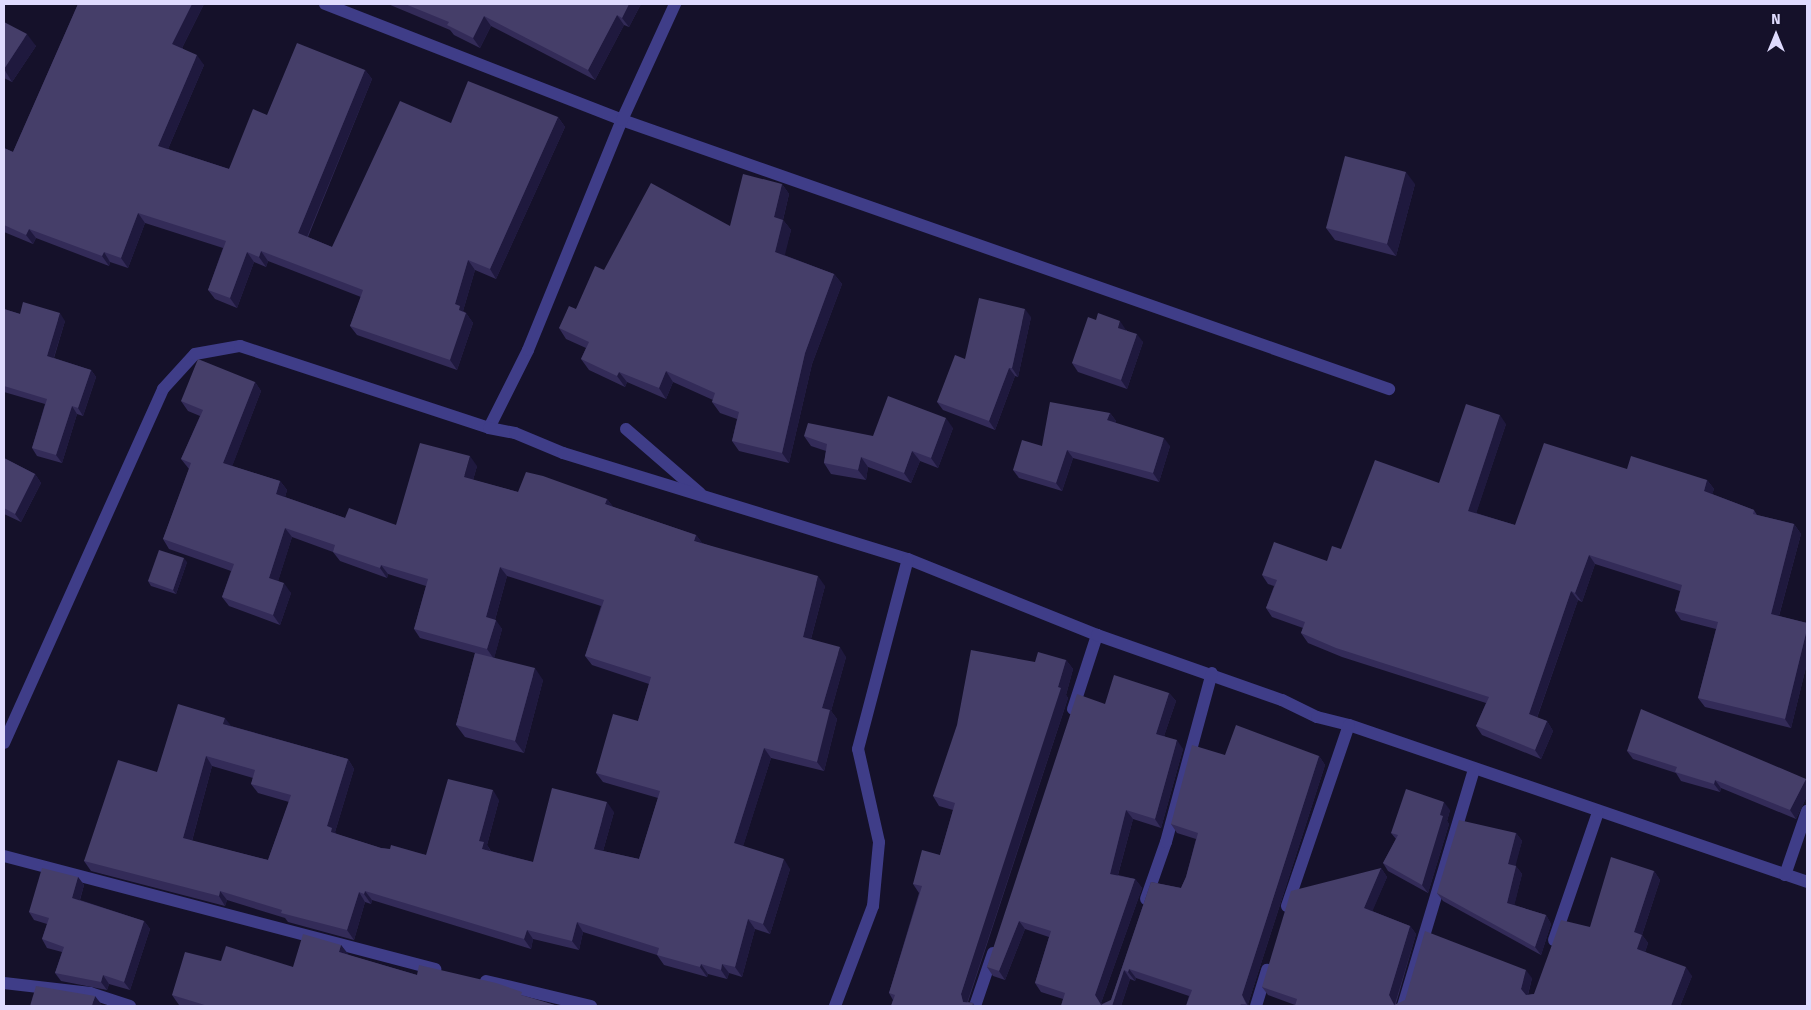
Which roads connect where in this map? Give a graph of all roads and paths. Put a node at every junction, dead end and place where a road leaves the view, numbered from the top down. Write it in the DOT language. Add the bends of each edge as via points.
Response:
graph roads {
  1 [pos="325,4"];
  2 [pos="675,4"];
  3 [pos="622,120"];
  4 [pos="1389,389"];
  5 [pos="489,428"];
  6 [pos="626,429"];
  7 [pos="703,496"];
  8 [pos="908,559"];
  9 [pos="1097,635"];
  10 [pos="1212,673"];
  11 [pos="1070,719"];
  12 [pos="1349,725"];
  13 [pos="4,743"];
  14 [pos="1474,768"];
  15 [pos="1807,810"];
  16 [pos="1598,812"];
  17 [pos="4,856"];
  18 [pos="1785,875"];
  19 [pos="1807,882"];
  20 [pos="1141,915"];
  21 [pos="1283,920"];
  22 [pos="997,941"];
  23 [pos="1550,950"];
  24 [pos="1271,959"];
  25 [pos="447,972"];
  26 [pos="476,979"];
  27 [pos="4,983"];
  28 [pos="130,1006"];
  29 [pos="591,1006"];
  30 [pos="835,1006"];
  31 [pos="975,1006"];
  32 [pos="1256,1006"];
  33 [pos="1403,1006"];
  1 -- 3 [label="street"];
  2 -- 3 [label="street"];
  3 -- 4 [label="street"];
  3 -- 5 [label="street" via="528,350"];
  5 -- 7 [label="street" via="515,433 562,453"];
  5 -- 13 [label="street" via="240,346 195,354 164,390"];
  6 -- 7 [label="street"];
  7 -- 8 [label="street"];
  8 -- 9 [label="street"];
  8 -- 30 [label="street" via="858,749 879,842 873,906"];
  9 -- 10 [label="street"];
  9 -- 11 [label="street"];
  10 -- 12 [label="street" via="1282,700 1317,718"];
  10 -- 20 [label="street" via="1166,842"];
  12 -- 14 [label="street"];
  12 -- 21 [label="street"];
  14 -- 16 [label="street"];
  14 -- 33 [label="street"];
  15 -- 18 [label="street"];
  16 -- 18 [label="street"];
  16 -- 23 [label="street"];
  17 -- 25 [label="street"];
  18 -- 19 [label="street"];
  22 -- 31 [label="street"];
  24 -- 32 [label="street"];
  26 -- 29 [label="street"];
  27 -- 28 [label="street" via="90,993"];
}
